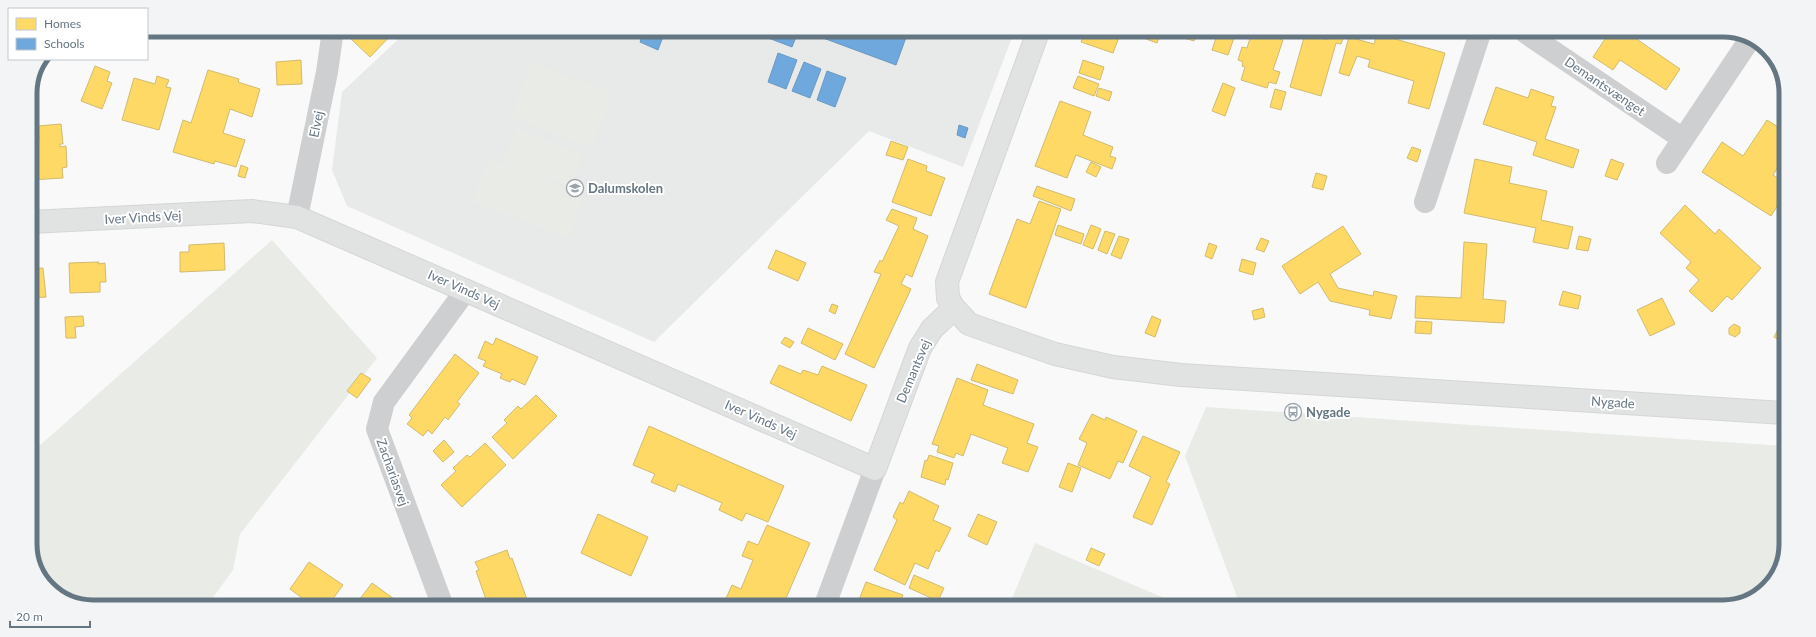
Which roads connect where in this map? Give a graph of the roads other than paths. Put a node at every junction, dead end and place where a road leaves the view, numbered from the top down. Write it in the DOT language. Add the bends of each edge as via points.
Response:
graph roads {
  1 [pos="332,37"];
  2 [pos="1036,37"];
  3 [pos="1479,37"];
  4 [pos="1532,37"];
  5 [pos="1747,43"];
  6 [pos="1684,139"];
  7 [pos="1667,163"];
  8 [pos="1425,202"];
  9 [pos="297,217"];
  10 [pos="37,222"];
  11 [pos="466,290"];
  12 [pos="954,308"];
  13 [pos="1779,413"];
  14 [pos="875,469"];
  15 [pos="441,600"];
  16 [pos="827,600"];
  1 -- 9 [label="street, Elvej"];
  2 -- 12 [label="street" via="947,282 948,298"];
  3 -- 8 [label="street"];
  4 -- 6 [label="street, Demantsvænget"];
  5 -- 6 [label="street"];
  6 -- 7 [label="street"];
  9 -- 10 [label="street, Iver Vinds Vej" via="252,211"];
  9 -- 11 [label="street, Iver Vinds Vej"];
  11 -- 14 [label="street, Iver Vinds Vej"];
  11 -- 15 [label="street, Zachariasvej" via="384,402 377,429"];
  12 -- 13 [label="street, Nygade" via="968,324 1055,354 1113,367 1181,374"];
  12 -- 14 [label="street, Demantsvej" via="932,330 920,348"];
  14 -- 16 [label="street, Demantsvej"];
}
